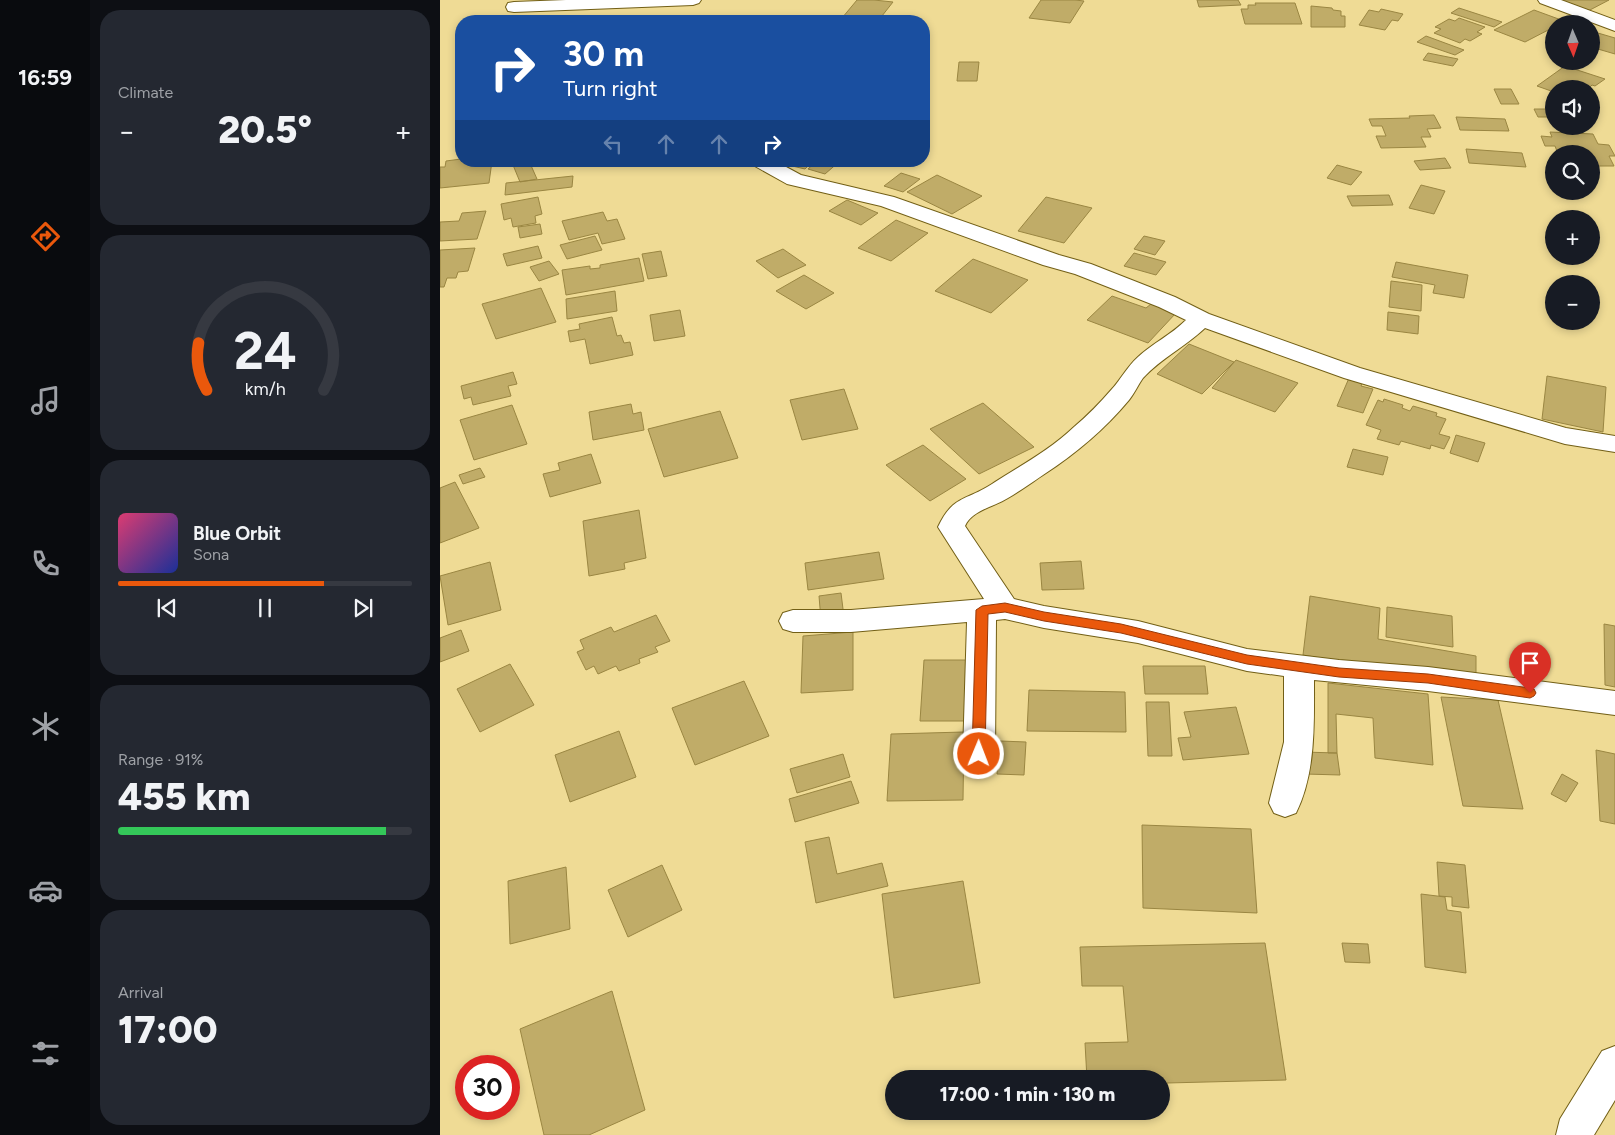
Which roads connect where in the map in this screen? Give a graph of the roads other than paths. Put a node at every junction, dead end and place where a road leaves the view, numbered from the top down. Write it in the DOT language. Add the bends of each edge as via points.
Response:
graph roads {
  1 [pos="693,0"];
  2 [pos="1546,0"];
  3 [pos="517,4"];
  4 [pos="507,15"];
  5 [pos="1615,26"];
  6 [pos="771,167"];
  7 [pos="1201,319"];
  8 [pos="1615,444"];
  9 [pos="993,609"];
  10 [pos="793,621"];
  11 [pos="1299,666"];
  12 [pos="1615,704"];
  13 [pos="979,754"];
  14 [pos="1285,803"];
  15 [pos="1615,1064"];
  16 [pos="1574,1133"];
  1 -- 3 [label="street"];
  2 -- 5 [label="street"];
  3 -- 4 [label="street"];
  6 -- 7 [label="street" via="794,180 887,201 1084,269"];
  7 -- 8 [label="street" via="1370,378 1565,436"];
  7 -- 9 [label="street" via="1134,374 1122,394 1056,455 956,516 951,527"];
  9 -- 10 [label="street" via="851,621"];
  9 -- 11 [label="street" via="1138,632 1247,660"];
  9 -- 13 [label="street"];
  11 -- 12 [label="street"];
  11 -- 14 [label="street" via="1299,742"];
  15 -- 16 [label="street"];
}
